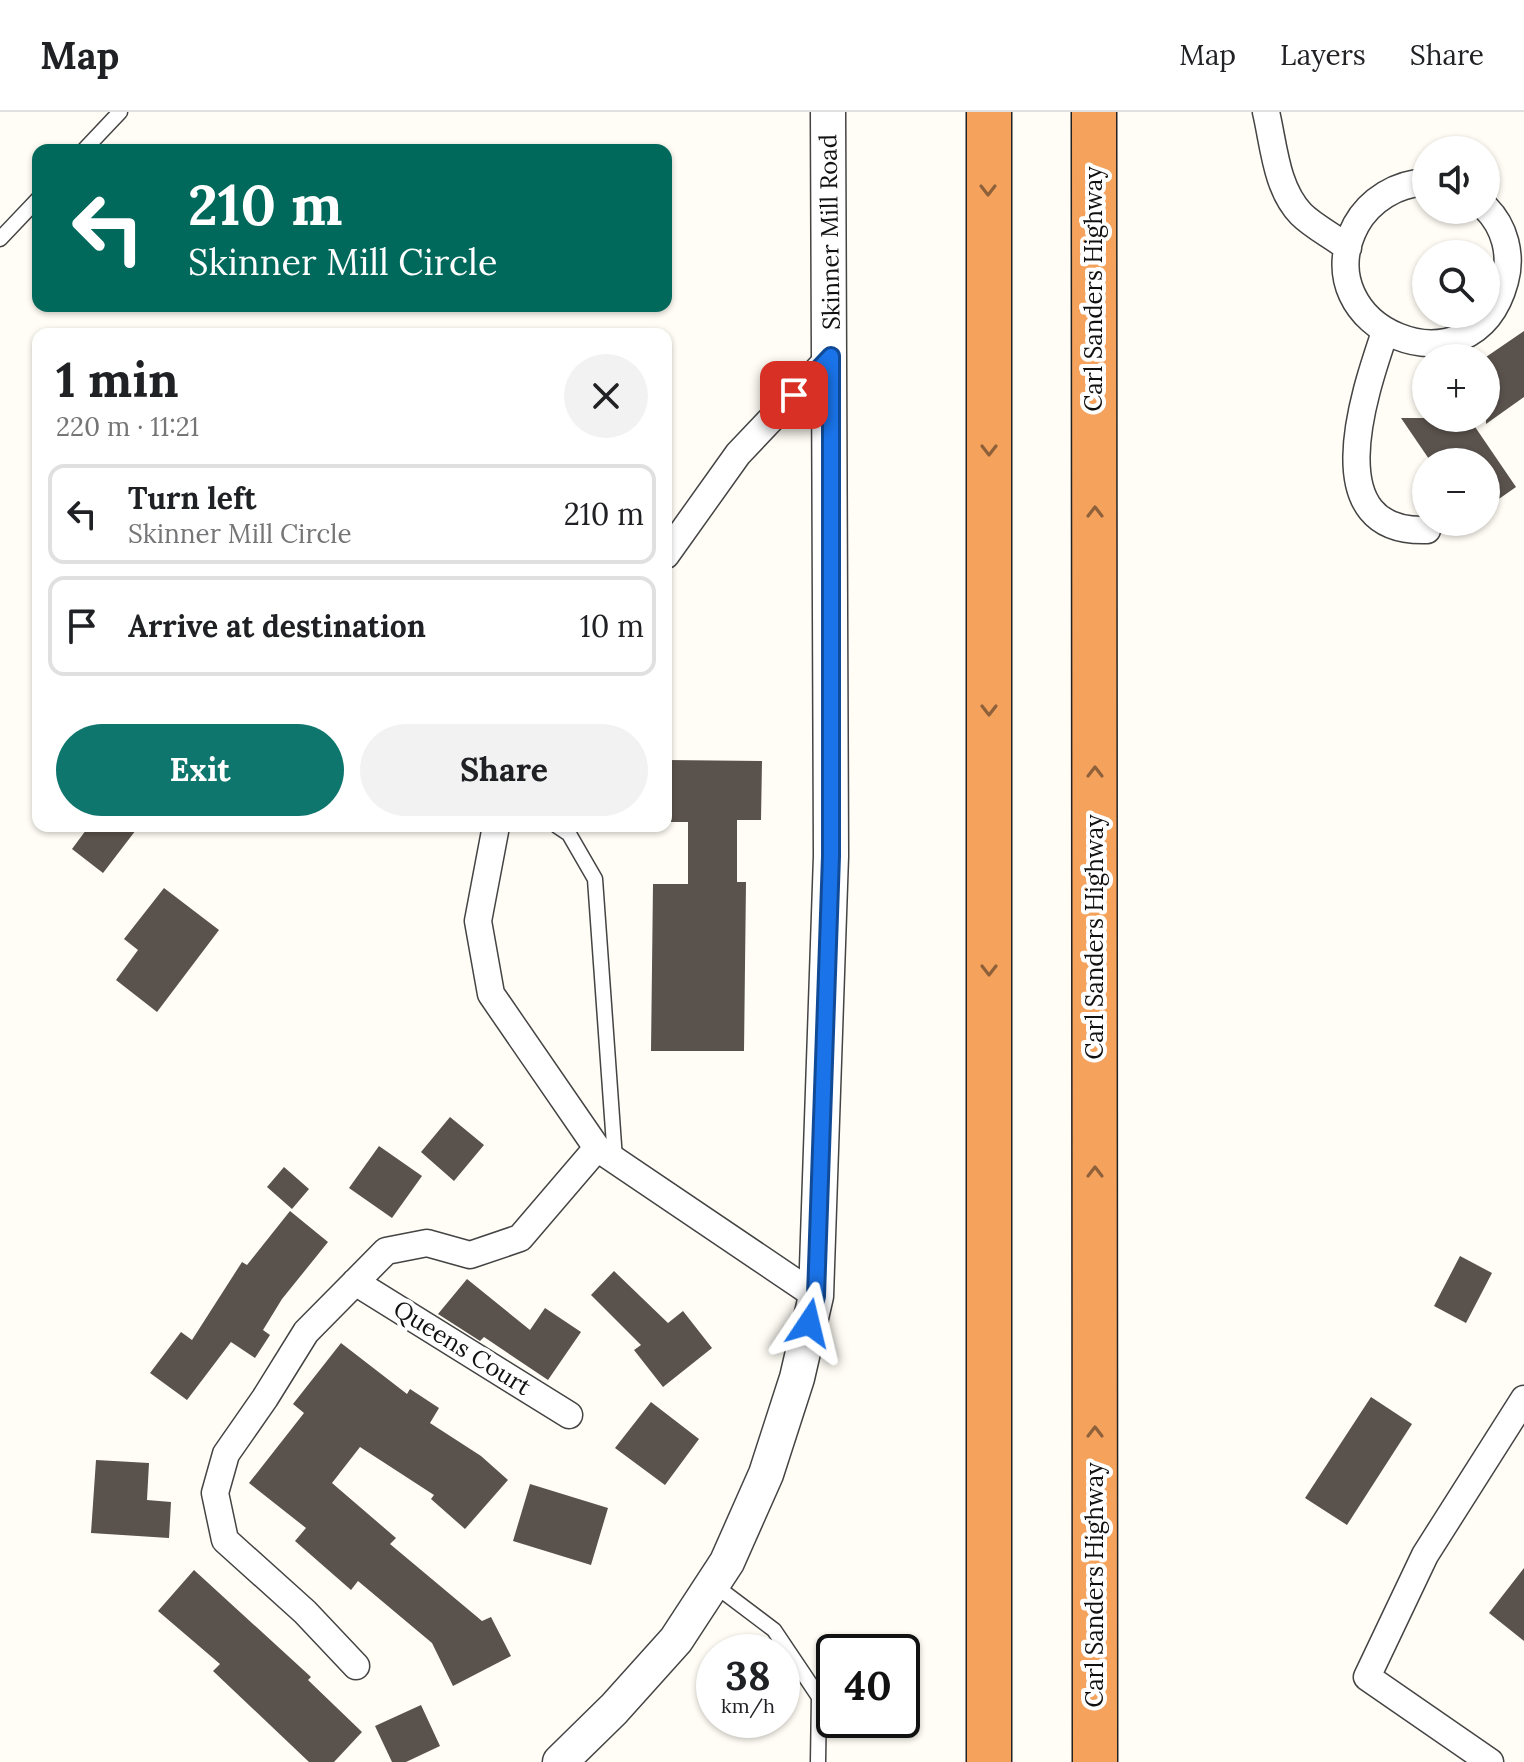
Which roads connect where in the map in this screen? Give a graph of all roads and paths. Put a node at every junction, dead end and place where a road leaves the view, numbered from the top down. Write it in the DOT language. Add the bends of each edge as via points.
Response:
graph roads {
  1 [pos="120,112"];
  2 [pos="828,112"];
  3 [pos="989,112"];
  4 [pos="1094,112"];
  5 [pos="1266,112"];
  6 [pos="90,144"];
  7 [pos="1412,186"];
  8 [pos="32,205"];
  9 [pos="1496,224"];
  10 [pos="0,239"];
  11 [pos="1348,248"];
  12 [pos="1385,332"];
  13 [pos="831,356"];
  14 [pos="1412,528"];
  15 [pos="672,547"];
  16 [pos="495,832"];
  17 [pos="566,832"];
  18 [pos="606,1154"];
  19 [pos="355,1282"];
  20 [pos="816,1296"];
  21 [pos="1524,1399"];
  22 [pos="569,1415"];
  23 [pos="713,1584"];
  24 [pos="356,1666"];
  25 [pos="560,1762"];
  26 [pos="818,1762"];
  27 [pos="989,1762"];
  28 [pos="1095,1762"];
  29 [pos="1490,1762"];
  1 -- 6 [label="lane"];
  2 -- 13 [label="street, Skinner Mill Road"];
  3 -- 27 [label="highway, one-way"];
  28 -- 4 [label="highway, Carl Sanders Highway, one-way"];
  5 -- 11 [label="street" via="1288,196 1301,214"];
  7 -- 11 [label="street" via="1394,189 1373,204"];
  8 -- 10 [label="lane"];
  9 -- 12 [label="street" via="1508,258 1501,298 1475,329 1438,344 1417,344"];
  11 -- 12 [label="street" via="1352,291 1367,317"];
  12 -- 14 [label="street" via="1367,383 1354,462 1359,487 1371,507"];
  13 -- 15 [label="street" via="738,454"];
  13 -- 20 [label="street, Skinner Mill Road" via="831,856"];
  16 -- 18 [label="street" via="478,921 491,994"];
  17 -- 18 [label="lane" via="595,879"];
  18 -- 19 [label="street" via="520,1238 470,1255 427,1243 386,1251"];
  18 -- 20 [label="street"];
  19 -- 22 [label="street, Queens Court"];
  19 -- 24 [label="street" via="306,1332 226,1454 215,1493 225,1540"];
  20 -- 23 [label="street, Skinner Mill Road" via="766,1474"];
  21 -- 29 [label="street" via="1425,1555 1367,1677"];
  23 -- 25 [label="street, Skinner Mill Road" via="676,1640"];
  23 -- 26 [label="lane" via="774,1630 819,1697"];
}
